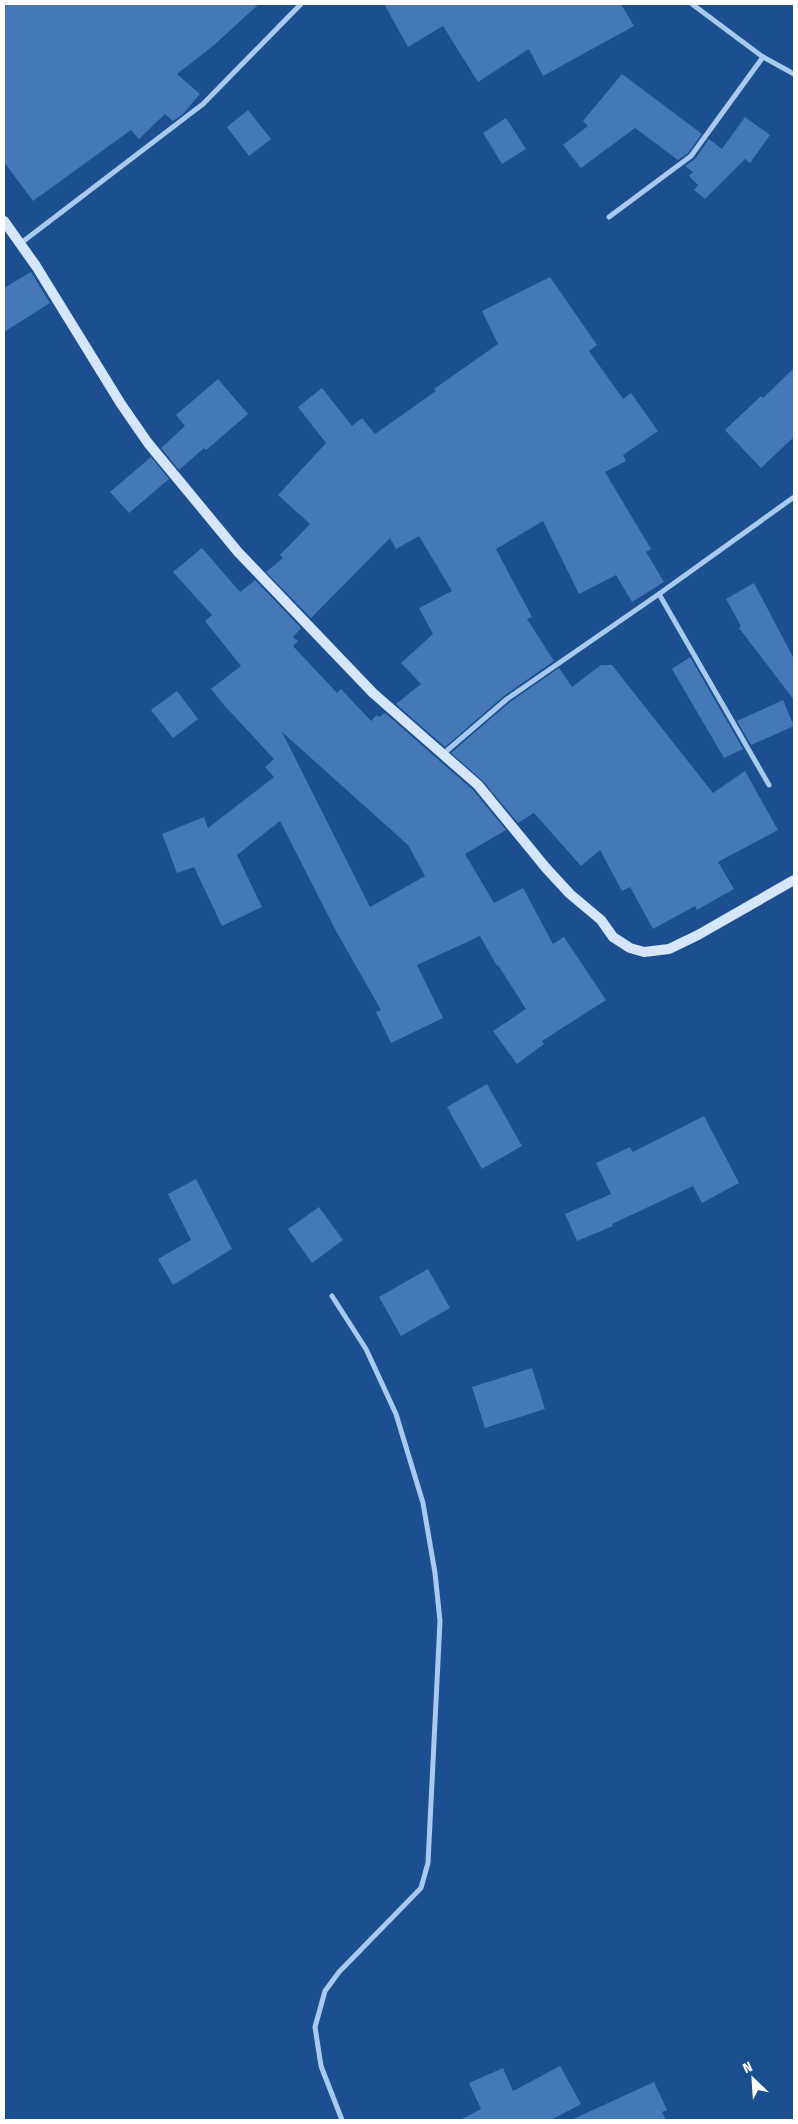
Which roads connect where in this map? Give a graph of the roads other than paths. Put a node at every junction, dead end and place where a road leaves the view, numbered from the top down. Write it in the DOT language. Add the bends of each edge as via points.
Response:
graph roads {
  1 [pos="692,4"];
  2 [pos="298,5"];
  3 [pos="763,58"];
  4 [pos="794,74"];
  5 [pos="609,217"];
  6 [pos="4,221"];
  7 [pos="21,244"];
  8 [pos="794,498"];
  9 [pos="659,594"];
  10 [pos="443,754"];
  11 [pos="769,785"];
  12 [pos="794,880"];
  13 [pos="332,1296"];
  14 [pos="342,2120"];
  1 -- 3 [label="street"];
  2 -- 7 [label="street" via="203,104"];
  3 -- 4 [label="street"];
  3 -- 5 [label="street" via="691,156"];
  6 -- 7 [label="street"];
  7 -- 10 [label="street" via="148,443 238,552 373,694"];
  8 -- 9 [label="street"];
  9 -- 10 [label="street" via="507,699"];
  9 -- 11 [label="street"];
  10 -- 12 [label="street" via="478,785 570,894 601,920 613,937 630,948 644,952 669,949"];
  13 -- 14 [label="street" via="366,1349 396,1414 423,1503 440,1621 428,1863 421,1888 324,1991 315,2027 321,2066"];
}
